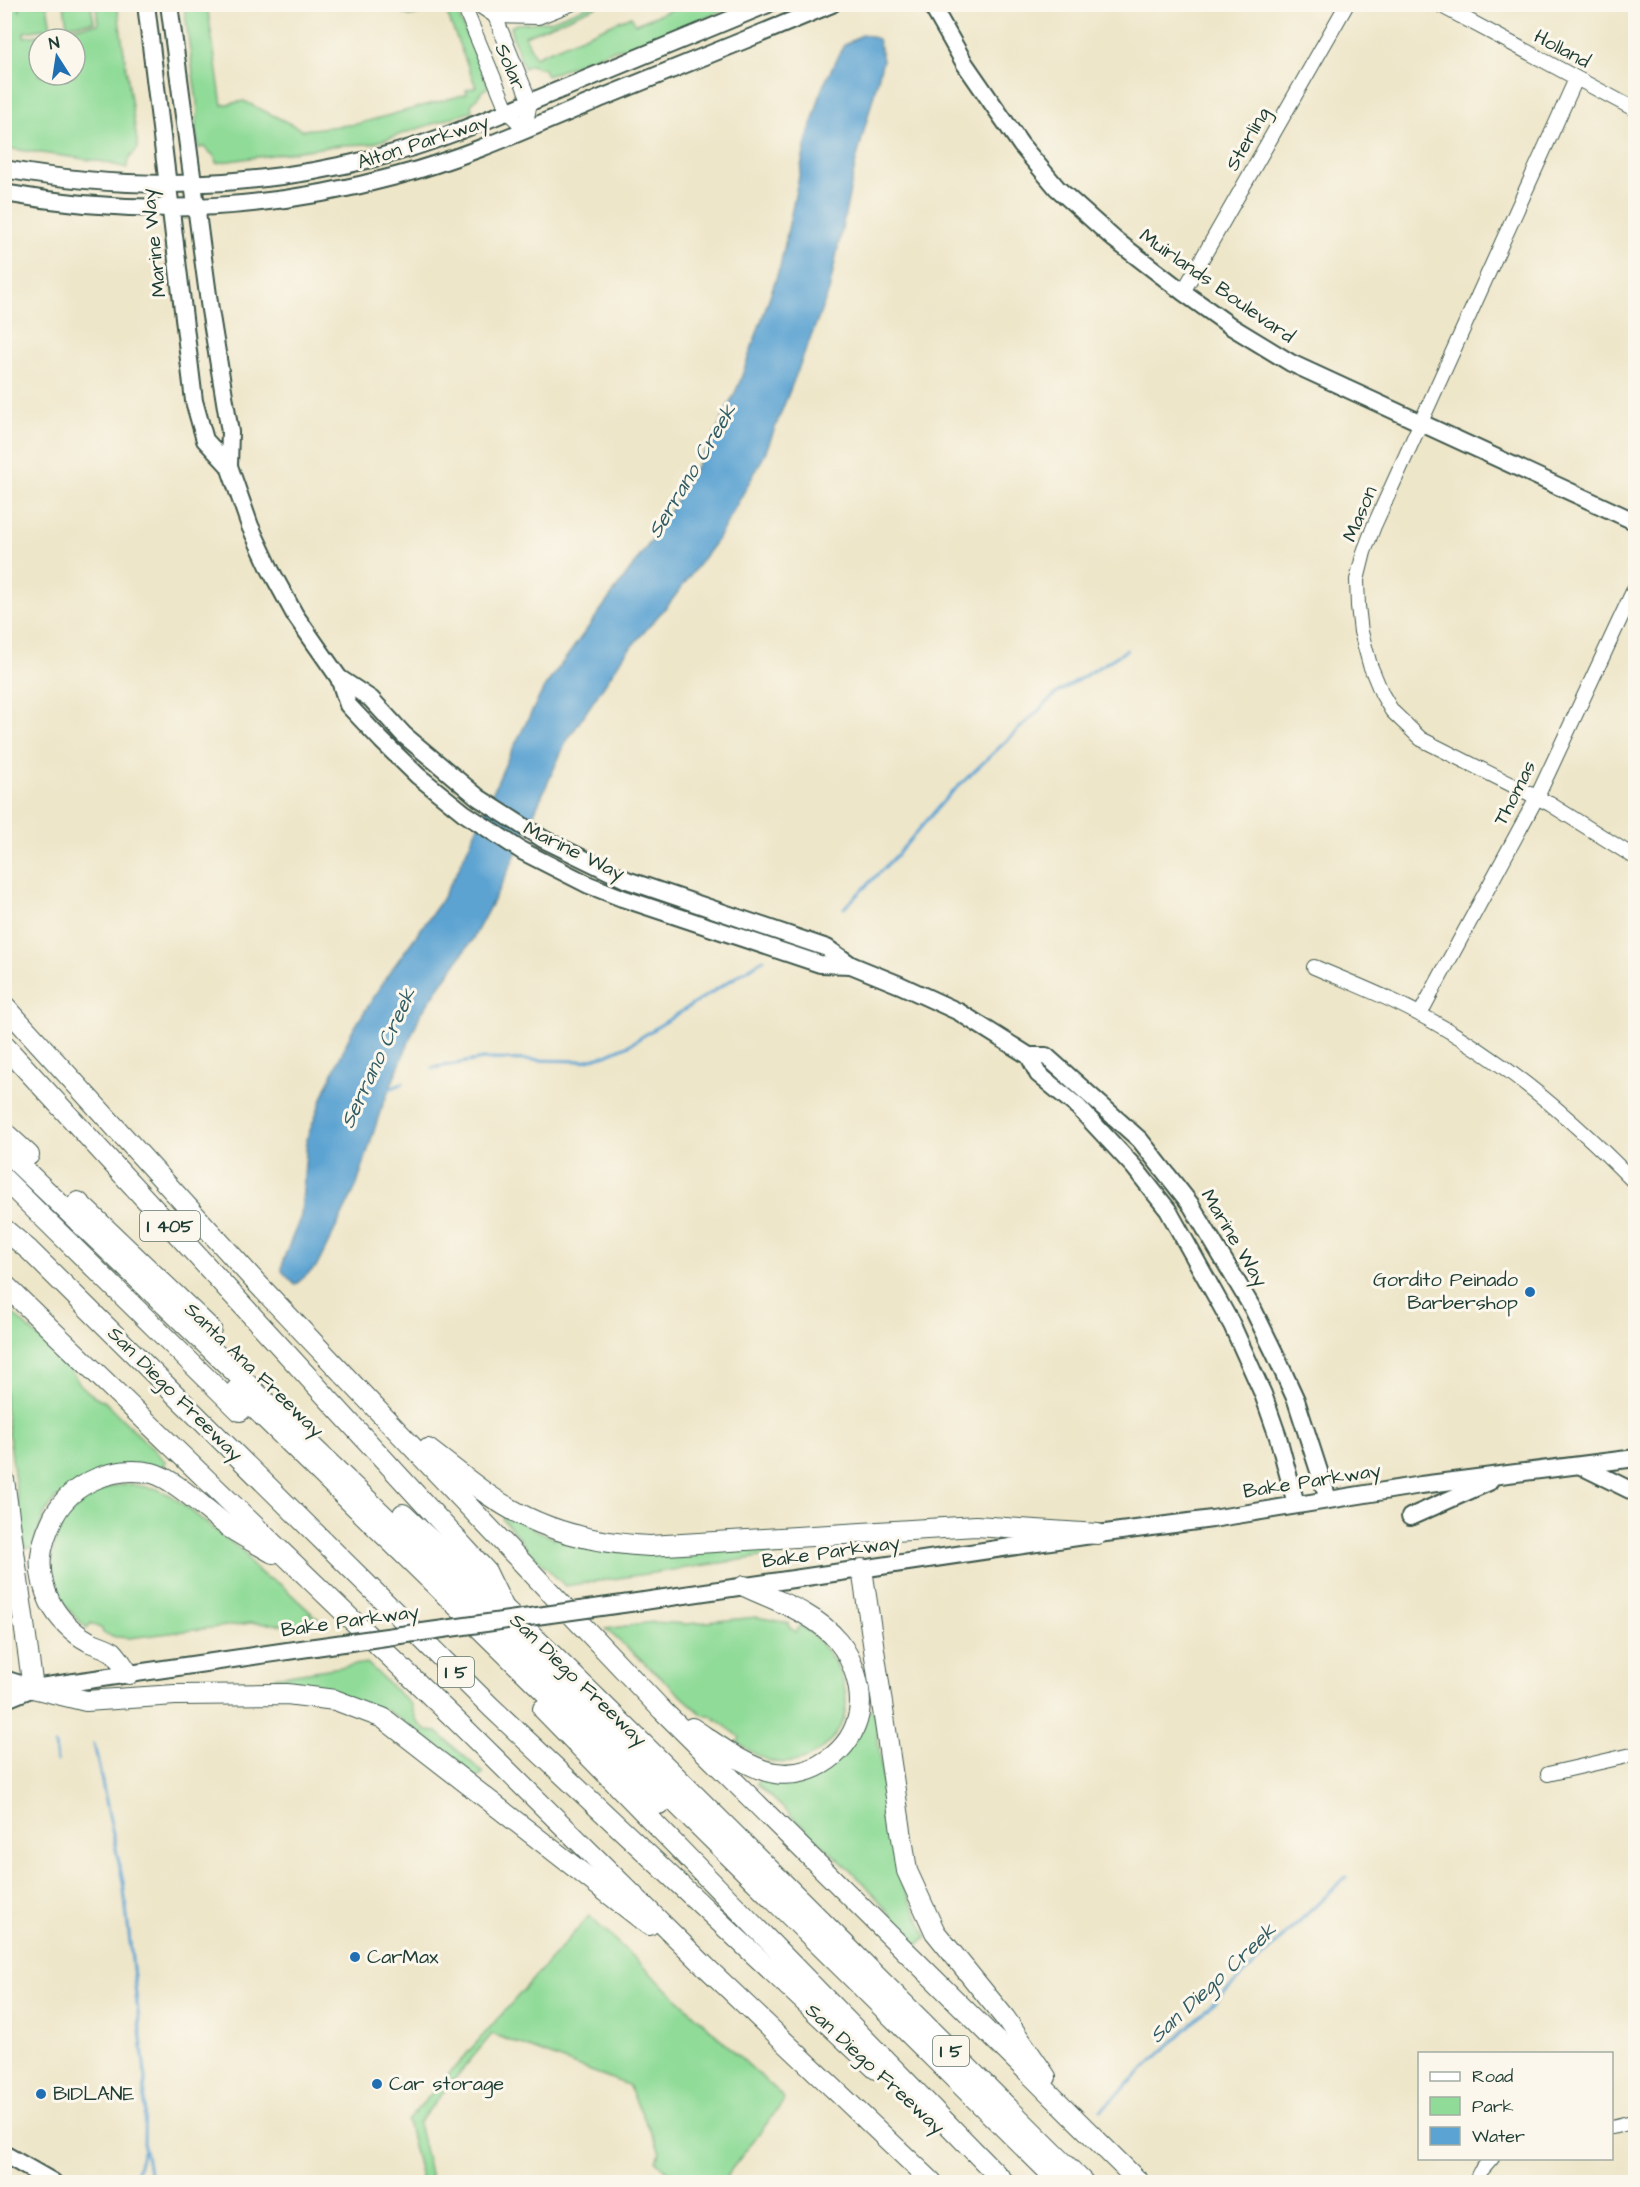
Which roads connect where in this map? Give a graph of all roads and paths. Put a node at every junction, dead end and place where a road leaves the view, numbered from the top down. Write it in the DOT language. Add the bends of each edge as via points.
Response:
graph roads {
  1 [pos="146,4"];
  2 [pos="169,4"];
  3 [pos="463,4"];
  4 [pos="477,4"];
  5 [pos="571,4"];
  6 [pos="768,4"];
  7 [pos="832,4"];
  8 [pos="930,4"];
  9 [pos="1347,4"];
  10 [pos="1438,4"];
  11 [pos="495,16"];
  12 [pos="512,58"];
  13 [pos="489,68"];
  14 [pos="1576,79"];
  15 [pos="530,102"];
  16 [pos="1635,110"];
  17 [pos="508,112"];
  18 [pos="525,129"];
  19 [pos="4,169"];
  20 [pos="192,184"];
  21 [pos="168,185"];
  22 [pos="4,193"];
  23 [pos="196,207"];
  24 [pos="171,208"];
  25 [pos="1183,292"];
  26 [pos="1422,424"];
  27 [pos="229,466"];
  28 [pos="1635,522"];
  29 [pos="1635,585"];
  30 [pos="1536,797"];
  31 [pos="1635,858"];
  32 [pos="1314,967"];
  33 [pos="4,1005"];
  34 [pos="1420,1014"];
  35 [pos="4,1045"];
  36 [pos="1029,1056"];
  37 [pos="4,1132"];
  38 [pos="4,1150"];
  39 [pos="4,1164"];
  40 [pos="4,1179"];
  41 [pos="1635,1184"];
  42 [pos="4,1222"];
  43 [pos="4,1229"];
  44 [pos="29,1250"];
  45 [pos="4,1284"];
  46 [pos="386,1416"];
  47 [pos="1635,1458"];
  48 [pos="1581,1466"];
  49 [pos="1507,1474"];
  50 [pos="4,1480"];
  51 [pos="322,1483"];
  52 [pos="1630,1490"];
  53 [pos="1328,1499"];
  54 [pos="1296,1504"];
  55 [pos="1410,1517"];
  56 [pos="1098,1534"];
  57 [pos="862,1569"];
  58 [pos="303,1572"];
  59 [pos="744,1586"];
  60 [pos="504,1608"];
  61 [pos="129,1674"];
  62 [pos="4,1679"];
  63 [pos="33,1688"];
  64 [pos="4,1700"];
  65 [pos="662,1710"];
  66 [pos="1635,1754"];
  67 [pos="1548,1774"];
  68 [pos="707,1968"];
  69 [pos="1075,2118"];
  70 [pos="1635,2121"];
  71 [pos="1613,2126"];
  72 [pos="4,2154"];
  73 [pos="1490,2160"];
  74 [pos="53,2182"];
  75 [pos="932,2182"];
  76 [pos="996,2182"];
  77 [pos="1004,2182"];
  78 [pos="1048,2182"];
  79 [pos="1059,2182"];
  80 [pos="1083,2182"];
  81 [pos="1139,2182"];
  82 [pos="1475,2182"];
  1 -- 21 [label="main road, Marine Way"];
  2 -- 20 [label="main road, Marine Way"];
  3 -- 13 [label="street, Solar"];
  4 -- 11 [label="street"];
  5 -- 11 [label="street" via="538,17"];
  6 -- 15 [label="main road, Alton Parkway"];
  7 -- 18 [label="main road, Alton Parkway"];
  8 -- 25 [label="main road, Muirlands Boulevard" via="965,64 1057,188 1114,239"];
  9 -- 25 [label="street, Sterling"];
  10 -- 14 [label="street, Holland"];
  11 -- 12 [label="street, Solar"];
  12 -- 13 [label="street"];
  12 -- 15 [label="street, Solar"];
  13 -- 17 [label="street, Solar"];
  14 -- 16 [label="street, Holland"];
  14 -- 26 [label="street, Mason"];
  15 -- 17 [label="main road, Alton Parkway"];
  15 -- 18 [label="street"];
  17 -- 18 [label="street"];
  17 -- 20 [label="main road, Alton Parkway" via="422,144 339,166 277,177"];
  18 -- 23 [label="main road, Alton Parkway" via="449,159 362,185 293,198"];
  19 -- 21 [label="main road, Alton Parkway" via="70,179"];
  20 -- 21 [label="main road, Alton Parkway"];
  20 -- 23 [label="main road, Marine Way"];
  21 -- 24 [label="main road, Marine Way"];
  22 -- 24 [label="main road, Alton Parkway" via="99,205"];
  23 -- 24 [label="main road, Alton Parkway"];
  23 -- 27 [label="main road, Marine Way" via="231,432"];
  24 -- 27 [label="main road, Marine Way" via="194,401 205,440"];
  25 -- 26 [label="main road, Muirlands Boulevard" via="1291,363"];
  26 -- 28 [label="main road, Muirlands Boulevard"];
  26 -- 30 [label="street, Mason" via="1374,526 1357,580 1359,619 1370,665 1392,711 1414,734"];
  27 -- 36 [label="main road, Marine Way" via="271,571 295,615 339,678 371,699 404,735 479,798 543,839 627,879 827,948 851,965 959,1012"];
  29 -- 30 [label="street, Thomas"];
  30 -- 31 [label="street, Mason"];
  30 -- 34 [label="street, Thomas"];
  32 -- 34 [label="street"];
  33 -- 46 [label="highway" via="254,1280"];
  34 -- 41 [label="street" via="1534,1090 1591,1138"];
  35 -- 60 [label="highway, San Diego Freeway / I 405" via="486,1571"];
  36 -- 53 [label="main road, Marine Way" via="1046,1056 1140,1140 1191,1205 1275,1354 1296,1400"];
  36 -- 54 [label="main road, Marine Way" via="1038,1074 1116,1146 1168,1210 1232,1325 1263,1394"];
  37 -- 60 [label="highway, Santa Ana Freeway / I 5"];
  38 -- 79 [label="highway" via="428,1558"];
  39 -- 51 [label="highway"];
  40 -- 51 [label="highway"];
  42 -- 44 [label="highway, I 5"];
  43 -- 44 [label="highway, San Diego Freeway"];
  44 -- 76 [label="highway, San Diego Freeway / I 5" via="492,1708"];
  45 -- 58 [label="highway"];
  46 -- 56 [label="highway" via="496,1500 526,1517 558,1530 615,1544 650,1546 976,1526"];
  46 -- 65 [label="highway"];
  47 -- 48 [label="main road, Bake Parkway"];
  48 -- 49 [label="main road, Bake Parkway"];
  48 -- 52 [label="main road"];
  49 -- 53 [label="main road, Bake Parkway"];
  49 -- 55 [label="main road"];
  50 -- 63 [label="highway"];
  51 -- 77 [label="highway"];
  51 -- 78 [label="highway"];
  53 -- 54 [label="main road, Bake Parkway"];
  54 -- 56 [label="main road, Bake Parkway"];
  56 -- 57 [label="main road, Bake Parkway"];
  57 -- 59 [label="main road, Bake Parkway"];
  57 -- 69 [label="highway" via="907,1871 935,1932 1005,2018"];
  58 -- 61 [label="highway" via="230,1528 153,1473 123,1472 86,1484 69,1496 46,1531 40,1566 44,1585 51,1604 71,1629 112,1652"];
  58 -- 68 [label="highway"];
  59 -- 61 [label="main road, Bake Parkway, bridge"];
  59 -- 65 [label="highway" via="816,1621 845,1652 860,1696 856,1725 847,1740 838,1753 813,1769 774,1773 760,1770"];
  60 -- 80 [label="highway, San Diego Freeway / I 5"];
  61 -- 63 [label="main road, Bake Parkway"];
  62 -- 63 [label="main road, Bake Parkway"];
  63 -- 64 [label="main road, Bake Parkway"];
  63 -- 68 [label="highway" via="86,1701 287,1694 335,1700 383,1718"];
  65 -- 69 [label="highway"];
  66 -- 67 [label="street"];
  68 -- 75 [label="highway"];
  69 -- 81 [label="highway"];
  70 -- 71 [label="street"];
  72 -- 74 [label="main road"];
  73 -- 82 [label="street"];
}
